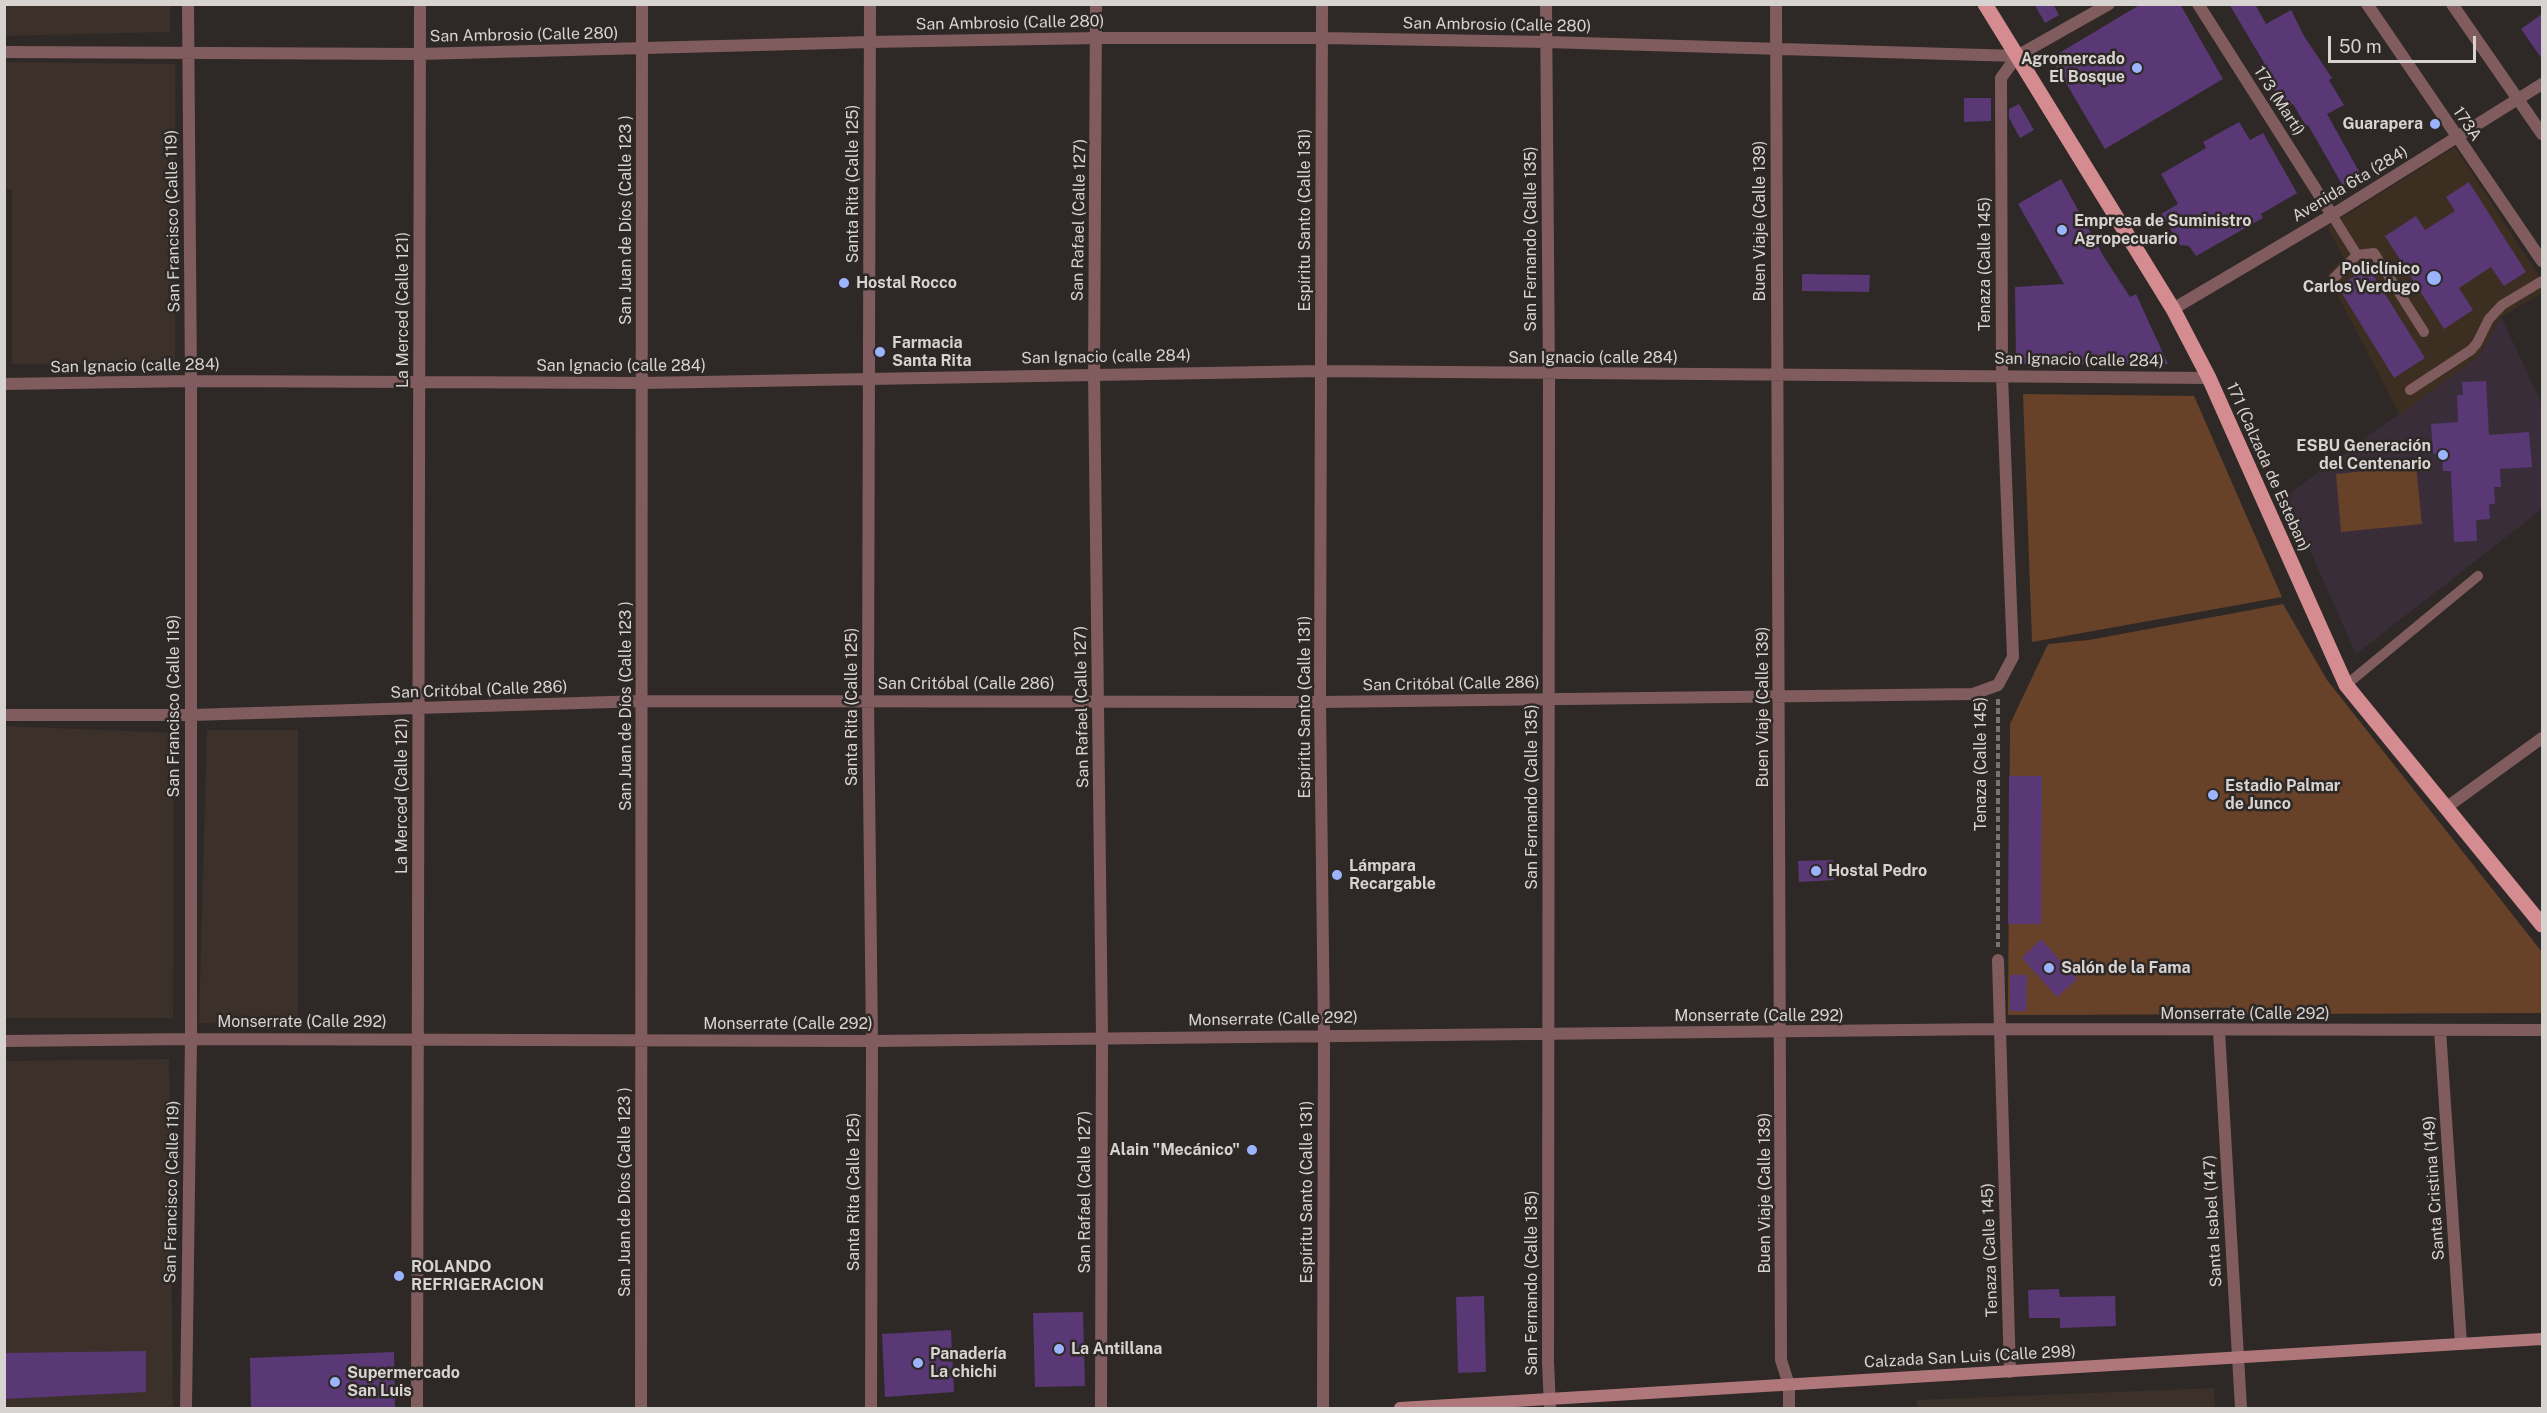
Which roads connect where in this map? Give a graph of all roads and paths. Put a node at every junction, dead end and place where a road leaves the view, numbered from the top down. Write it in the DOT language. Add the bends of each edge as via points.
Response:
graph roads {
  1 [pos="188,4"];
  2 [pos="420,4"];
  3 [pos="642,4"];
  4 [pos="870,4"];
  5 [pos="1096,4"];
  6 [pos="1322,4"];
  7 [pos="1546,4"];
  8 [pos="1776,4"];
  9 [pos="1985,4"];
  10 [pos="2109,4"];
  11 [pos="2198,4"];
  12 [pos="2367,4"];
  13 [pos="2452,4"];
  14 [pos="1097,38"];
  15 [pos="1322,38"];
  16 [pos="870,42"];
  17 [pos="1546,42"];
  18 [pos="642,49"];
  19 [pos="1776,50"];
  20 [pos="4,52"];
  21 [pos="188,54"];
  22 [pos="420,54"];
  23 [pos="2017,56"];
  24 [pos="2542,84"];
  25 [pos="2518,99"];
  26 [pos="2542,134"];
  27 [pos="2456,138"];
  28 [pos="2332,215"];
  29 [pos="2357,255"];
  30 [pos="2542,261"];
  31 [pos="2334,278"];
  32 [pos="2542,281"];
  33 [pos="2173,309"];
  34 [pos="2424,332"];
  35 [pos="1321,371"];
  36 [pos="1094,374"];
  37 [pos="1549,374"];
  38 [pos="1776,376"];
  39 [pos="2002,376"];
  40 [pos="868,378"];
  41 [pos="2209,378"];
  42 [pos="191,381"];
  43 [pos="419,382"];
  44 [pos="642,383"];
  45 [pos="4,384"];
  46 [pos="2410,390"];
  47 [pos="2478,576"];
  48 [pos="2346,685"];
  49 [pos="1998,686"];
  50 [pos="1779,696"];
  51 [pos="1549,699"];
  52 [pos="868,700"];
  53 [pos="1098,700"];
  54 [pos="643,701"];
  55 [pos="1320,702"];
  56 [pos="418,709"];
  57 [pos="4,715"];
  58 [pos="191,715"];
  59 [pos="2542,738"];
  60 [pos="2447,807"];
  61 [pos="2542,925"];
  62 [pos="1998,960"];
  63 [pos="2000,1029"];
  64 [pos="2440,1030"];
  65 [pos="2542,1030"];
  66 [pos="2219,1031"];
  67 [pos="1549,1033"];
  68 [pos="1782,1033"];
  69 [pos="1324,1035"];
  70 [pos="191,1038"];
  71 [pos="1102,1038"];
  72 [pos="418,1039"];
  73 [pos="4,1041"];
  74 [pos="642,1041"];
  75 [pos="872,1041"];
  76 [pos="2542,1339"];
  77 [pos="2462,1344"];
  78 [pos="2238,1357"];
  79 [pos="2010,1372"];
  80 [pos="1789,1385"];
  81 [pos="1550,1404"];
  82 [pos="186,1408"];
  83 [pos="417,1408"];
  84 [pos="641,1408"];
  85 [pos="871,1408"];
  86 [pos="1101,1408"];
  87 [pos="1323,1408"];
  88 [pos="1400,1408"];
  89 [pos="1789,1408"];
  90 [pos="2241,1408"];
  1 -- 21 [label="street, San Francisco (Calle 119)"];
  2 -- 22 [label="street, La Merced (Calle 121)"];
  3 -- 18 [label="street, San Juan de Díos (Calle 123 )"];
  4 -- 16 [label="street, Santa Rita (Calle 125)"];
  5 -- 14 [label="street, San Rafael (Calle 127)"];
  6 -- 15 [label="street, Espíritu Santo (Calle 131)"];
  7 -- 17 [label="street, San Fernando (Calle 135)"];
  8 -- 19 [label="street, Buen Viaje (Calle 139)"];
  9 -- 23 [label="main road, 171 (Calzada de Esteban)"];
  10 -- 23 [label="street"];
  11 -- 28 [label="street, 173 (Martí)"];
  12 -- 27 [label="street, 173A"];
  13 -- 25 [label="street"];
  14 -- 15 [label="street, San Ambrosio (Calle 280)"];
  14 -- 16 [label="street, San Ambrosio (Calle 280)"];
  14 -- 36 [label="street, San Rafael (Calle 127)"];
  15 -- 17 [label="street, San Ambrosio (Calle 280)"];
  15 -- 35 [label="street, Espíritu Santo (Calle 131)"];
  16 -- 18 [label="street, San Ambrosio (Calle 280)"];
  16 -- 40 [label="street, Santa Rita (Calle 125)"];
  17 -- 19 [label="street, San Ambrosio (Calle 280)"];
  17 -- 37 [label="street, San Fernando (Calle 135)"];
  18 -- 22 [label="street, San Ambrosio (Calle 280)"];
  18 -- 44 [label="street, San Juan de Díos (Calle 123 )"];
  19 -- 23 [label="street, San Ambrosio (Calle 280)"];
  19 -- 38 [label="street, Buen Viaje (Calle 139)"];
  20 -- 21 [label="street, San Ambrosio (Calle 280)"];
  21 -- 22 [label="street, San Ambrosio (Calle 280)"];
  21 -- 42 [label="street, San Francisco (Calle 119)"];
  22 -- 43 [label="street, La Merced (Calle 121)"];
  23 -- 33 [label="main road, 171 (Calzada de Esteban)"];
  23 -- 39 [label="street, Tenaza (Calle 145)" via="2001,78"];
  24 -- 25 [label="street, Avenida 6ta (284)"];
  25 -- 26 [label="street"];
  25 -- 27 [label="street, Avenida 6ta (284)"];
  27 -- 28 [label="street, Avenida 6ta (284)"];
  27 -- 30 [label="street, 173A"];
  28 -- 29 [label="lane"];
  28 -- 33 [label="street, Avenida 6ta (284)"];
  29 -- 31 [label="lane"];
  29 -- 34 [label="lane" via="2374,253"];
  32 -- 46 [label="lane" via="2502,304 2471,350"];
  33 -- 41 [label="main road, 171 (Calzada de Esteban)"];
  35 -- 36 [label="street, San Ignacio (calle 284)"];
  35 -- 37 [label="street, San Ignacio (calle 284)"];
  35 -- 55 [label="street, Espíritu Santo (Calle 131)"];
  36 -- 40 [label="street, San Ignacio (calle 284)"];
  36 -- 53 [label="street, San Rafael (Calle 127)"];
  37 -- 38 [label="street, San Ignacio (calle 284)"];
  37 -- 51 [label="street, San Fernando (Calle 135)"];
  38 -- 39 [label="street, San Ignacio (calle 284)"];
  38 -- 50 [label="street, Buen Viaje (Calle 139)"];
  39 -- 41 [label="street, San Ignacio (calle 284)"];
  39 -- 49 [label="street, Tenaza (Calle 145)" via="2013,657"];
  40 -- 44 [label="street, San Ignacio (calle 284)"];
  40 -- 52 [label="street, Santa Rita (Calle 125)"];
  41 -- 48 [label="main road, 171 (Calzada de Esteban)"];
  42 -- 43 [label="street, San Ignacio (calle 284)"];
  42 -- 45 [label="street, San Ignacio (calle 284)"];
  42 -- 58 [label="street, San Francisco (Calle 119)"];
  43 -- 44 [label="street, San Ignacio (calle 284)"];
  43 -- 56 [label="street, La Merced (Calle 121)"];
  44 -- 54 [label="street, San Juan de Díos (Calle 123 )"];
  47 -- 48 [label="lane"];
  48 -- 60 [label="main road, 171 (Calzada de Esteban)"];
  49 -- 50 [label="street, San Critóbal (Calle 286)" via="1973,694"];
  49 -- 62 [label="path, Tenaza (Calle 145)"];
  50 -- 51 [label="street, San Critóbal (Calle 286)"];
  50 -- 68 [label="street, Buen Viaje (Calle 139)"];
  51 -- 55 [label="street, San Critóbal (Calle 286)"];
  51 -- 67 [label="street, San Fernando (Calle 135)"];
  52 -- 53 [label="street, San Critóbal (Calle 286)"];
  52 -- 54 [label="street, San Critóbal (Calle 286)"];
  52 -- 75 [label="street, Santa Rita (Calle 125)"];
  53 -- 55 [label="street, San Critóbal (Calle 286)"];
  53 -- 71 [label="street, San Rafael (Calle 127)"];
  54 -- 56 [label="street, San Critóbal (Calle 286)"];
  54 -- 74 [label="street, San Juan de Díos (Calle 123 )"];
  55 -- 69 [label="street, Espíritu Santo (Calle 131)"];
  56 -- 58 [label="street, San Critóbal (Calle 286)"];
  56 -- 72 [label="street, La Merced (Calle 121)"];
  57 -- 58 [label="street, San Critóbal (Calle 286)"];
  58 -- 70 [label="street, San Francisco (Calle 119)"];
  59 -- 60 [label="street"];
  60 -- 61 [label="main road, 171 (Calzada de Esteban)"];
  62 -- 63 [label="street, Tenaza (Calle 145)"];
  63 -- 66 [label="street, Monserrate (Calle 292)"];
  63 -- 68 [label="street, Monserrate (Calle 292)"];
  63 -- 79 [label="street, Tenaza (Calle 145)"];
  64 -- 65 [label="street, Monserrate (Calle 292)"];
  64 -- 66 [label="street, Monserrate (Calle 292)"];
  64 -- 77 [label="street, Santa Cristina (149)"];
  66 -- 78 [label="street, Santa Isabel (147)"];
  67 -- 68 [label="street, Monserrate (Calle 292)"];
  67 -- 69 [label="street, Monserrate (Calle 292)"];
  67 -- 81 [label="street, San Fernando (Calle 135)"];
  68 -- 80 [label="street, Buen Viaje (Calle 139)" via="1781,1360"];
  69 -- 71 [label="street, Monserrate (Calle 292)"];
  69 -- 87 [label="street, Espíritu Santo (Calle 131)"];
  70 -- 72 [label="street, Monserrate (Calle 292)"];
  70 -- 73 [label="street, Monserrate (Calle 292)"];
  70 -- 82 [label="street, San Francisco (Calle 119)"];
  71 -- 75 [label="street, Monserrate (Calle 292)"];
  71 -- 86 [label="street, San Rafael (Calle 127)"];
  72 -- 74 [label="street, Monserrate (Calle 292)"];
  72 -- 83 [label="street, La Merced (Calle 121)"];
  74 -- 75 [label="street, Monserrate (Calle 292)"];
  74 -- 84 [label="street, San Juan de Díos (Calle 123 )"];
  75 -- 85 [label="street, Santa Rita (Calle 125)"];
  76 -- 77 [label="main road, Calzada San Luis (Calle 298)"];
  77 -- 78 [label="main road, Calzada San Luis (Calle 298)"];
  78 -- 79 [label="main road, Calzada San Luis (Calle 298)"];
  78 -- 90 [label="street, Santa Isabel (147)"];
  79 -- 80 [label="main road, Calzada San Luis (Calle 298)"];
  80 -- 81 [label="main road, Calzada San Luis (Calle 298)"];
  80 -- 89 [label="street, Buen Viaje (Calle 139)"];
  81 -- 88 [label="main road, Calzada San Luis (Calle 298)"];
}
